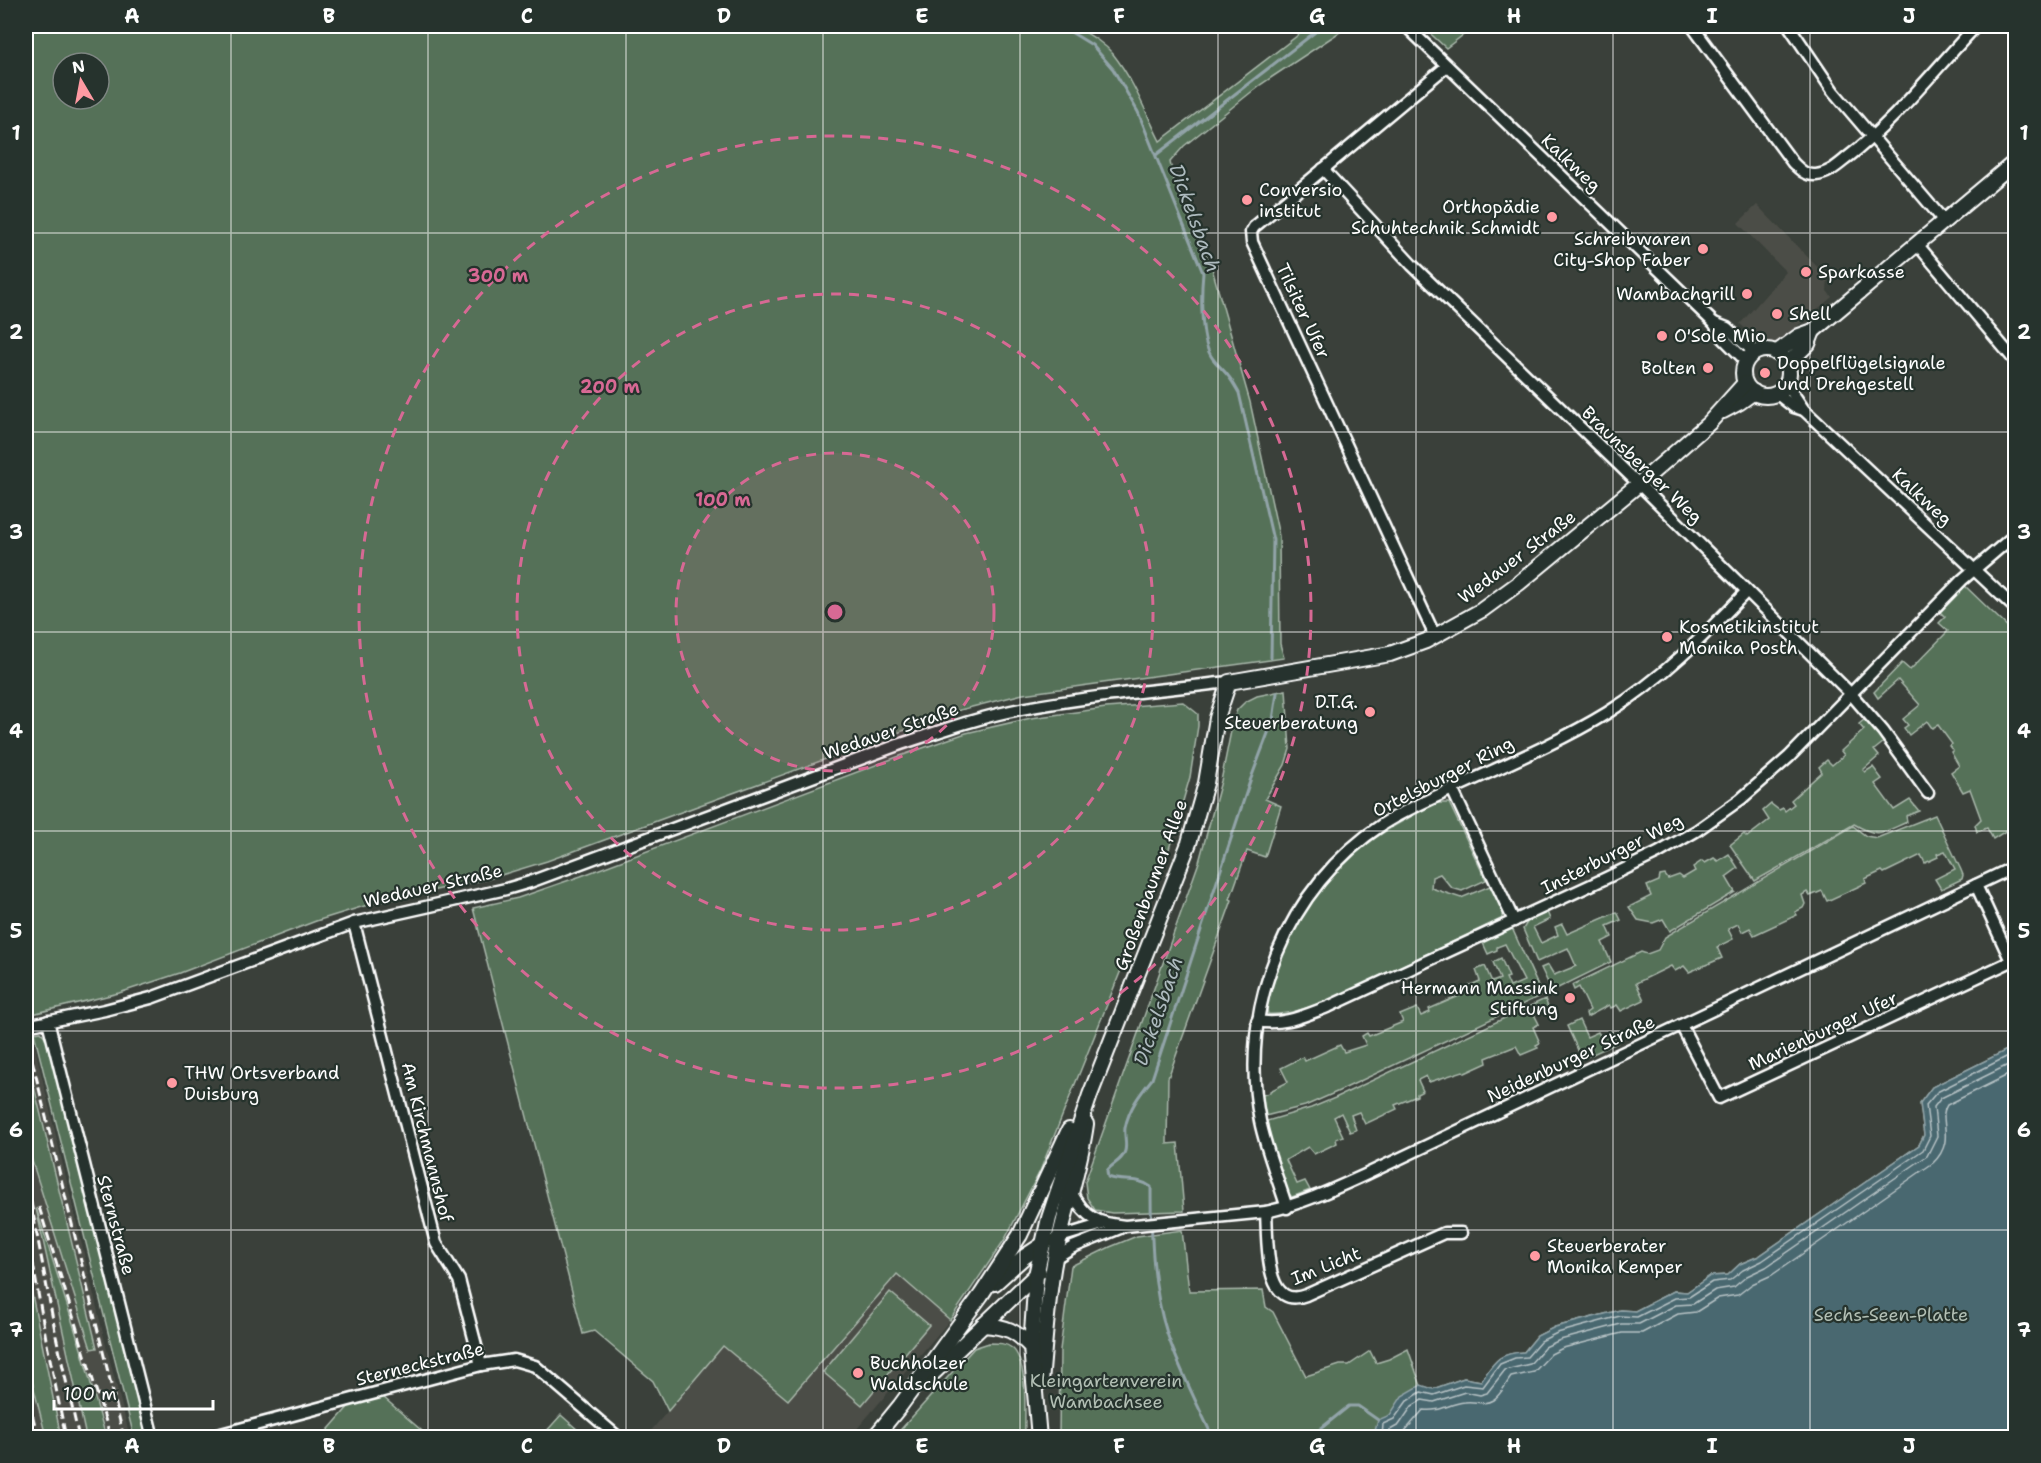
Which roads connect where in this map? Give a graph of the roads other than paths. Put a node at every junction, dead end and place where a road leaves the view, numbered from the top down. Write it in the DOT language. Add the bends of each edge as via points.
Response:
graph roads {
  1 [pos="1406,26"];
  2 [pos="1692,26"];
  3 [pos="1789,26"];
  4 [pos="1976,26"];
  5 [pos="1447,66"];
  6 [pos="1872,138"];
  7 [pos="2016,161"];
  8 [pos="1323,169"];
  9 [pos="1944,221"];
  10 [pos="1917,244"];
  11 [pos="1813,331"];
  12 [pos="1776,352"];
  13 [pos="1750,357"];
  14 [pos="2016,362"];
  15 [pos="1787,364"];
  16 [pos="1749,387"];
  17 [pos="1781,388"];
  18 [pos="1639,484"];
  19 [pos="2016,534"];
  20 [pos="1974,569"];
  21 [pos="1747,591"];
  22 [pos="2016,609"];
  23 [pos="1435,636"];
  24 [pos="1229,682"];
  25 [pos="1851,694"];
  26 [pos="1452,789"];
  27 [pos="1928,793"];
  28 [pos="2016,866"];
  29 [pos="1976,885"];
  30 [pos="1514,921"];
  31 [pos="354,922"];
  32 [pos="2013,960"];
  33 [pos="48,1021"];
  34 [pos="1257,1021"];
  35 [pos="1681,1025"];
  36 [pos="26,1026"];
  37 [pos="1090,1095"];
  38 [pos="1071,1192"];
  39 [pos="1287,1208"];
  40 [pos="1266,1212"];
  41 [pos="1102,1224"];
  42 [pos="1125,1226"];
  43 [pos="1461,1233"];
  44 [pos="1060,1237"];
  45 [pos="1042,1245"];
  46 [pos="1056,1258"];
  47 [pos="1036,1275"];
  48 [pos="981,1295"];
  49 [pos="983,1325"];
  50 [pos="1031,1347"];
  51 [pos="481,1365"];
  52 [pos="900,1406"];
  53 [pos="1038,1417"];
  54 [pos="153,1437"];
  55 [pos="206,1437"];
  56 [pos="619,1437"];
  57 [pos="874,1437"];
  58 [pos="1039,1437"];
  1 -- 5 [label="street, Kalkweg"];
  2 -- 6 [label="street" via="1803,174 1831,170"];
  3 -- 6 [label="street" via="1833,91"];
  4 -- 6 [label="street"];
  5 -- 8 [label="street, Tilsiter Ufer"];
  5 -- 13 [label="street, Kalkweg" via="1714,323 1727,328"];
  6 -- 9 [label="street"];
  7 -- 9 [label="main road"];
  8 -- 18 [label="street, Braunsberger Weg" via="1412,265"];
  8 -- 23 [label="street, Tilsiter Ufer" via="1254,227 1252,242"];
  9 -- 10 [label="main road"];
  10 -- 11 [label="main road"];
  10 -- 14 [label="street"];
  11 -- 12 [label="main road"];
  11 -- 15 [label="main road" via="1808,344"];
  12 -- 13 [label="main road" via="1765,350"];
  12 -- 15 [label="main road"];
  13 -- 16 [label="main road" via="1743,372"];
  15 -- 17 [label="main road" via="1788,374"];
  16 -- 17 [label="main road" via="1765,395"];
  16 -- 18 [label="main road, Wedauer Straße" via="1727,401 1721,411"];
  17 -- 20 [label="street, Kalkweg" via="1794,407 1804,411"];
  18 -- 21 [label="street, Braunsberger Weg"];
  18 -- 23 [label="main road, Wedauer Straße" via="1520,583"];
  19 -- 20 [label="street, Insterburger Weg"];
  20 -- 22 [label="street, Kalkweg"];
  20 -- 25 [label="street, Insterburger Weg"];
  21 -- 25 [label="street, Braunsberger Weg"];
  21 -- 26 [label="street, Ortelsburger Ring" via="1668,670 1632,697 1575,730"];
  23 -- 24 [label="main road, Wedauer Straße" via="1390,654"];
  24 -- 31 [label="street, Wedauer Straße" via="1029,708 952,727 530,882"];
  24 -- 37 [label="main road, Großenbaumer Allee" via="1189,843"];
  25 -- 27 [label="street, Braunsberger Weg"];
  25 -- 30 [label="street, Insterburger Weg" via="1789,757 1696,831"];
  26 -- 30 [label="street"];
  26 -- 34 [label="street, Ortelsburger Ring" via="1384,823 1318,881 1279,949"];
  28 -- 29 [label="street, Neidenburger Straße"];
  29 -- 32 [label="street"];
  29 -- 35 [label="street, Neidenburger Straße"];
  30 -- 34 [label="street, Insterburger Weg" via="1330,1006 1274,1024"];
  31 -- 33 [label="street, Wedauer Straße" via="151,998"];
  31 -- 51 [label="street, Am Kirchmannshof" via="436,1243 459,1280"];
  32 -- 35 [label="street, Marienburger Ufer" via="1719,1098"];
  33 -- 36 [label="street, Wedauer Straße"];
  33 -- 54 [label="street, Sternstraße"];
  34 -- 39 [label="street, Ortelsburger Ring" via="1254,1074 1260,1119"];
  35 -- 39 [label="street, Neidenburger Straße"];
  37 -- 38 [label="main road, Großenbaumer Allee"];
  37 -- 45 [label="main road, Großenbaumer Allee"];
  37 -- 48 [label="main road" via="1075,1118 1020,1236"];
  38 -- 41 [label="street" via="1079,1206"];
  38 -- 44 [label="main road, Großenbaumer Allee"];
  39 -- 40 [label="street, Neidenburger Straße"];
  40 -- 42 [label="street, Neidenburger Straße"];
  40 -- 43 [label="street, Im Licht" via="1272,1279 1287,1297 1297,1299 1444,1233"];
  41 -- 42 [label="street, Neidenburger Straße"];
  41 -- 44 [label="street, Neidenburger Straße"];
  42 -- 46 [label="street, Neidenburger Straße" via="1072,1247"];
  44 -- 45 [label="street, Neidenburger Straße"];
  44 -- 46 [label="main road, Großenbaumer Allee"];
  45 -- 47 [label="main road, Großenbaumer Allee"];
  45 -- 48 [label="main road"];
  46 -- 47 [label="main road"];
  46 -- 53 [label="main road, Großenbaumer Allee"];
  47 -- 49 [label="main road"];
  47 -- 50 [label="main road, Großenbaumer Allee"];
  48 -- 52 [label="main road"];
  49 -- 50 [label="main road" via="1018,1333"];
  49 -- 52 [label="main road"];
  50 -- 53 [label="main road, Großenbaumer Allee"];
  51 -- 55 [label="street, Sterneckstraße"];
  51 -- 56 [label="street, Sterneckstraße" via="514,1360 535,1366"];
  52 -- 57 [label="main road"];
  53 -- 58 [label="main road, Großenbaumer Allee"];
}
